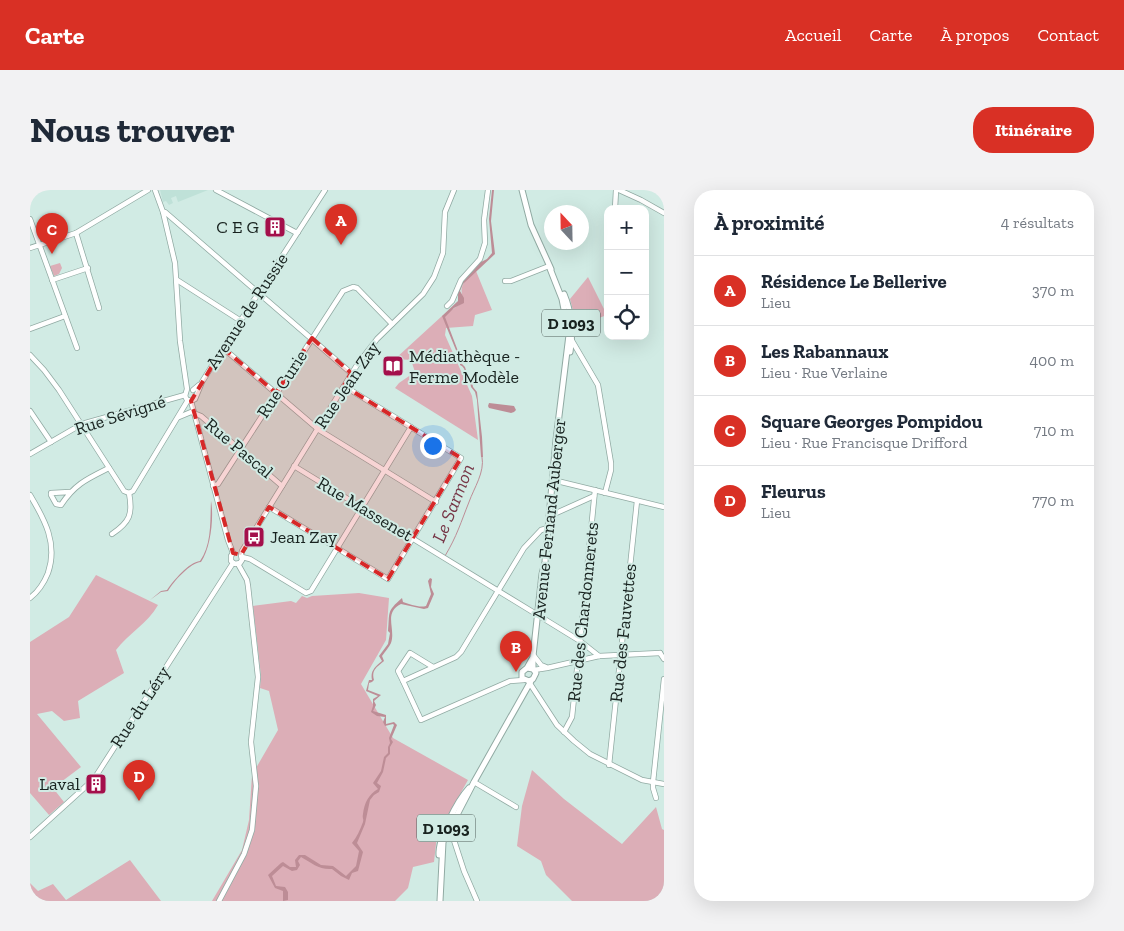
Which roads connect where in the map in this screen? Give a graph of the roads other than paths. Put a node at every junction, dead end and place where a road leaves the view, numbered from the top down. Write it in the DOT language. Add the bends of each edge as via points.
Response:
graph roads {
  1 [pos="148,190"];
  2 [pos="154,190"];
  3 [pos="216,190"];
  4 [pos="325,190"];
  5 [pos="454,190"];
  6 [pos="488,190"];
  7 [pos="522,190"];
  8 [pos="617,190"];
  9 [pos="631,192"];
  10 [pos="615,205"];
  11 [pos="163,212"];
  12 [pos="664,214"];
  13 [pos="30,219"];
  14 [pos="76,232"];
  15 [pos="298,232"];
  16 [pos="40,244"];
  17 [pos="30,248"];
  18 [pos="549,266"];
  19 [pos="88,268"];
  20 [pos="52,280"];
  21 [pos="177,280"];
  22 [pos="505,280"];
  23 [pos="259,293"];
  24 [pos="447,306"];
  25 [pos="99,308"];
  26 [pos="64,316"];
  27 [pos="241,321"];
  28 [pos="392,324"];
  29 [pos="30,329"];
  30 [pos="569,335"];
  31 [pos="312,338"];
  32 [pos="572,340"];
  33 [pos="77,348"];
  34 [pos="223,348"];
  35 [pos="579,350"];
  36 [pos="570,351"];
  37 [pos="30,355"];
  38 [pos="352,373"];
  39 [pos="564,383"];
  40 [pos="344,386"];
  41 [pos="190,392"];
  42 [pos="276,394"];
  43 [pos="190,400"];
  44 [pos="30,411"];
  45 [pos="194,413"];
  46 [pos="179,417"];
  47 [pos="82,424"];
  48 [pos="411,427"];
  49 [pos="317,429"];
  50 [pos="51,442"];
  51 [pos="240,450"];
  52 [pos="30,454"];
  53 [pos="294,466"];
  54 [pos="110,468"];
  55 [pos="384,470"];
  56 [pos="553,480"];
  57 [pos="213,486"];
  58 [pos="282,486"];
  59 [pos="70,492"];
  60 [pos="595,493"];
  61 [pos="605,493"];
  62 [pos="128,494"];
  63 [pos="30,495"];
  64 [pos="638,501"];
  65 [pos="436,502"];
  66 [pos="34,503"];
  67 [pos="269,507"];
  68 [pos="664,507"];
  69 [pos="30,508"];
  70 [pos="362,508"];
  71 [pos="549,514"];
  72 [pos="548,528"];
  73 [pos="112,534"];
  74 [pos="413,539"];
  75 [pos="337,548"];
  76 [pos="233,554"];
  77 [pos="241,556"];
  78 [pos="236,564"];
  79 [pos="498,592"];
  80 [pos="30,598"];
  81 [pos="538,616"];
  82 [pos="580,641"];
  83 [pos="663,648"];
  84 [pos="660,653"];
  85 [pos="621,654"];
  86 [pos="533,656"];
  87 [pos="599,656"];
  88 [pos="664,659"];
  89 [pos="578,660"];
  90 [pos="434,667"];
  91 [pos="547,668"];
  92 [pos="532,669"];
  93 [pos="522,672"];
  94 [pos="664,679"];
  95 [pos="530,680"];
  96 [pos="403,681"];
  97 [pos="510,681"];
  98 [pos="535,690"];
  99 [pos="524,692"];
  100 [pos="564,732"];
  101 [pos="609,765"];
  102 [pos="474,782"];
  103 [pos="653,782"];
  104 [pos="664,784"];
  105 [pos="656,798"];
  106 [pos="458,806"];
  107 [pos="516,807"];
  108 [pos="449,829"];
  109 [pos="30,837"];
  110 [pos="440,880"];
  111 [pos="219,901"];
  112 [pos="440,901"];
  113 [pos="477,901"];
  1 -- 14 [label="street"];
  2 -- 11 [label="street"];
  3 -- 15 [label="street"];
  4 -- 15 [label="street, Avenue de Russie"];
  5 -- 28 [label="street, Rue Jean Zay" via="445,212 440,265 422,294"];
  6 -- 24 [label="street" via="485,243 480,259 461,280"];
  7 -- 18 [label="main road, Avenue Fernand Auberger / D 1093" via="531,224"];
  8 -- 9 [label="street"];
  8 -- 10 [label="street"];
  9 -- 12 [label="street"];
  11 -- 21 [label="street"];
  11 -- 23 [label="street"];
  13 -- 16 [label="street"];
  14 -- 16 [label="street"];
  14 -- 19 [label="street"];
  15 -- 23 [label="street, Avenue de Russie"];
  16 -- 17 [label="street"];
  16 -- 20 [label="street"];
  18 -- 22 [label="street" via="511,281"];
  18 -- 30 [label="main road, Avenue Fernand Auberger / D 1093" via="562,299"];
  18 -- 32 [label="main road, Avenue Fernand Auberger / D 1093" via="569,308"];
  19 -- 20 [label="street"];
  19 -- 25 [label="street"];
  20 -- 26 [label="street"];
  21 -- 27 [label="street"];
  21 -- 41 [label="street" via="180,341"];
  23 -- 27 [label="street, Avenue de Russie"];
  23 -- 31 [label="street"];
  26 -- 29 [label="street"];
  26 -- 33 [label="street"];
  27 -- 34 [label="street, Avenue de Russie"];
  28 -- 31 [label="street, Rue Curie" via="353,287 343,292"];
  28 -- 38 [label="street, Rue Jean Zay"];
  30 -- 32 [label="street"];
  30 -- 39 [label="main road, Avenue Fernand Auberger / D 1093"];
  31 -- 38 [label="street"];
  31 -- 42 [label="street, Rue Curie"];
  32 -- 35 [label="street"];
  32 -- 36 [label="main road, Avenue Fernand Auberger / D 1093"];
  34 -- 41 [label="street, Avenue de Russie" via="202,382"];
  34 -- 42 [label="street"];
  35 -- 36 [label="street"];
  35 -- 61 [label="street" via="601,394 611,463"];
  36 -- 39 [label="main road, Avenue Fernand Auberger / D 1093"];
  37 -- 47 [label="street"];
  38 -- 40 [label="street, Rue Jean Zay"];
  39 -- 56 [label="main road, Avenue Fernand Auberger / D 1093"];
  40 -- 48 [label="street"];
  40 -- 49 [label="street, Rue Jean Zay"];
  41 -- 43 [label="street"];
  41 -- 43 [label="street, Avenue de Russie" via="195,399"];
  41 -- 47 [label="street, Rue Sévigné"];
  42 -- 49 [label="street"];
  42 -- 51 [label="street, Rue Curie"];
  43 -- 45 [label="street"];
  43 -- 46 [label="street"];
  44 -- 50 [label="street"];
  45 -- 46 [label="street" via="187,412"];
  45 -- 51 [label="street, Rue Pascal"];
  45 -- 57 [label="street"];
  46 -- 62 [label="street" via="133,491"];
  47 -- 50 [label="street, Rue Sévigné"];
  47 -- 54 [label="street"];
  48 -- 55 [label="street"];
  48 -- 65 [label="street" via="461,458"];
  49 -- 53 [label="street, Rue Jean Zay"];
  49 -- 55 [label="street"];
  50 -- 52 [label="street, Rue Sévigné"];
  51 -- 57 [label="street, Rue Curie" via="218,484"];
  51 -- 58 [label="street, Rue Pascal"];
  53 -- 58 [label="street, Rue Jean Zay"];
  53 -- 70 [label="street, Rue Massenet"];
  54 -- 59 [label="street" via="78,484"];
  54 -- 62 [label="street"];
  55 -- 65 [label="street"];
  55 -- 70 [label="street"];
  56 -- 60 [label="street"];
  56 -- 71 [label="main road, Avenue Fernand Auberger / D 1093"];
  57 -- 76 [label="street"];
  58 -- 67 [label="street, Rue Jean Zay"];
  60 -- 61 [label="street"];
  60 -- 71 [label="street"];
  60 -- 82 [label="street, Rue des Chardonnerets"];
  61 -- 64 [label="street"];
  62 -- 73 [label="street" via="131,508 128,520"];
  63 -- 66 [label="street"];
  64 -- 68 [label="street"];
  64 -- 85 [label="street, Rue des Fauvettes"];
  65 -- 74 [label="street"];
  66 -- 69 [label="street"];
  66 -- 80 [label="street" via="50,534 52,553 44,582"];
  67 -- 75 [label="street"];
  67 -- 77 [label="street, Rue Jean Zay"];
  70 -- 74 [label="street, Rue Massenet"];
  70 -- 75 [label="street"];
  71 -- 72 [label="main road, Avenue Fernand Auberger / D 1093"];
  72 -- 79 [label="street" via="541,530 524,548"];
  72 -- 81 [label="main road, Avenue Fernand Auberger / D 1093"];
  74 -- 75 [label="street" via="388,579"];
  74 -- 79 [label="street, Rue Massenet"];
  75 -- 77 [label="street" via="311,591 306,593"];
  76 -- 77 [label="street"];
  76 -- 78 [label="street" via="231,558"];
  77 -- 78 [label="street" via="241,562"];
  78 -- 109 [label="street, Rue du Léry" via="94,779"];
  78 -- 111 [label="street" via="248,586 258,677 251,742 256,786 249,842"];
  79 -- 81 [label="street, Rue Massenet"];
  79 -- 90 [label="street" via="461,652"];
  81 -- 82 [label="street, Rue Massenet"];
  81 -- 86 [label="main road, Avenue Fernand Auberger / D 1093"];
  82 -- 87 [label="street, Rue Massenet"];
  82 -- 89 [label="street, Rue des Chardonnerets"];
  83 -- 84 [label="street"];
  84 -- 85 [label="street"];
  84 -- 88 [label="street"];
  85 -- 87 [label="street"];
  85 -- 101 [label="street, Rue des Fauvettes"];
  86 -- 91 [label="street"];
  86 -- 92 [label="main road, Avenue Fernand Auberger / D 1093"];
  87 -- 89 [label="street"];
  89 -- 91 [label="street"];
  89 -- 100 [label="street, Rue des Chardonnerets" via="572,717"];
  90 -- 96 [label="street"];
  90 -- 96 [label="street" via="410,653 398,671"];
  91 -- 92 [label="street"];
  91 -- 95 [label="street"];
  92 -- 93 [label="main road"];
  92 -- 95 [label="main road"];
  93 -- 95 [label="main road"];
  93 -- 97 [label="street"];
  94 -- 103 [label="street"];
  95 -- 97 [label="street"];
  95 -- 98 [label="street"];
  95 -- 99 [label="main road, D 1093"];
  96 -- 97 [label="street" via="421,720"];
  98 -- 99 [label="street"];
  98 -- 100 [label="street"];
  99 -- 102 [label="main road, D 1093"];
  100 -- 101 [label="street"];
  101 -- 103 [label="street"];
  102 -- 106 [label="main road, D 1093"];
  102 -- 107 [label="street"];
  102 -- 108 [label="main road, D 1093"];
  103 -- 104 [label="street"];
  103 -- 105 [label="street"];
  106 -- 108 [label="street"];
  106 -- 110 [label="main road, D 1093" via="438,848"];
  108 -- 110 [label="main road, D 1093" via="444,842"];
  108 -- 113 [label="street"];
  110 -- 112 [label="main road, D 1093"];
}
